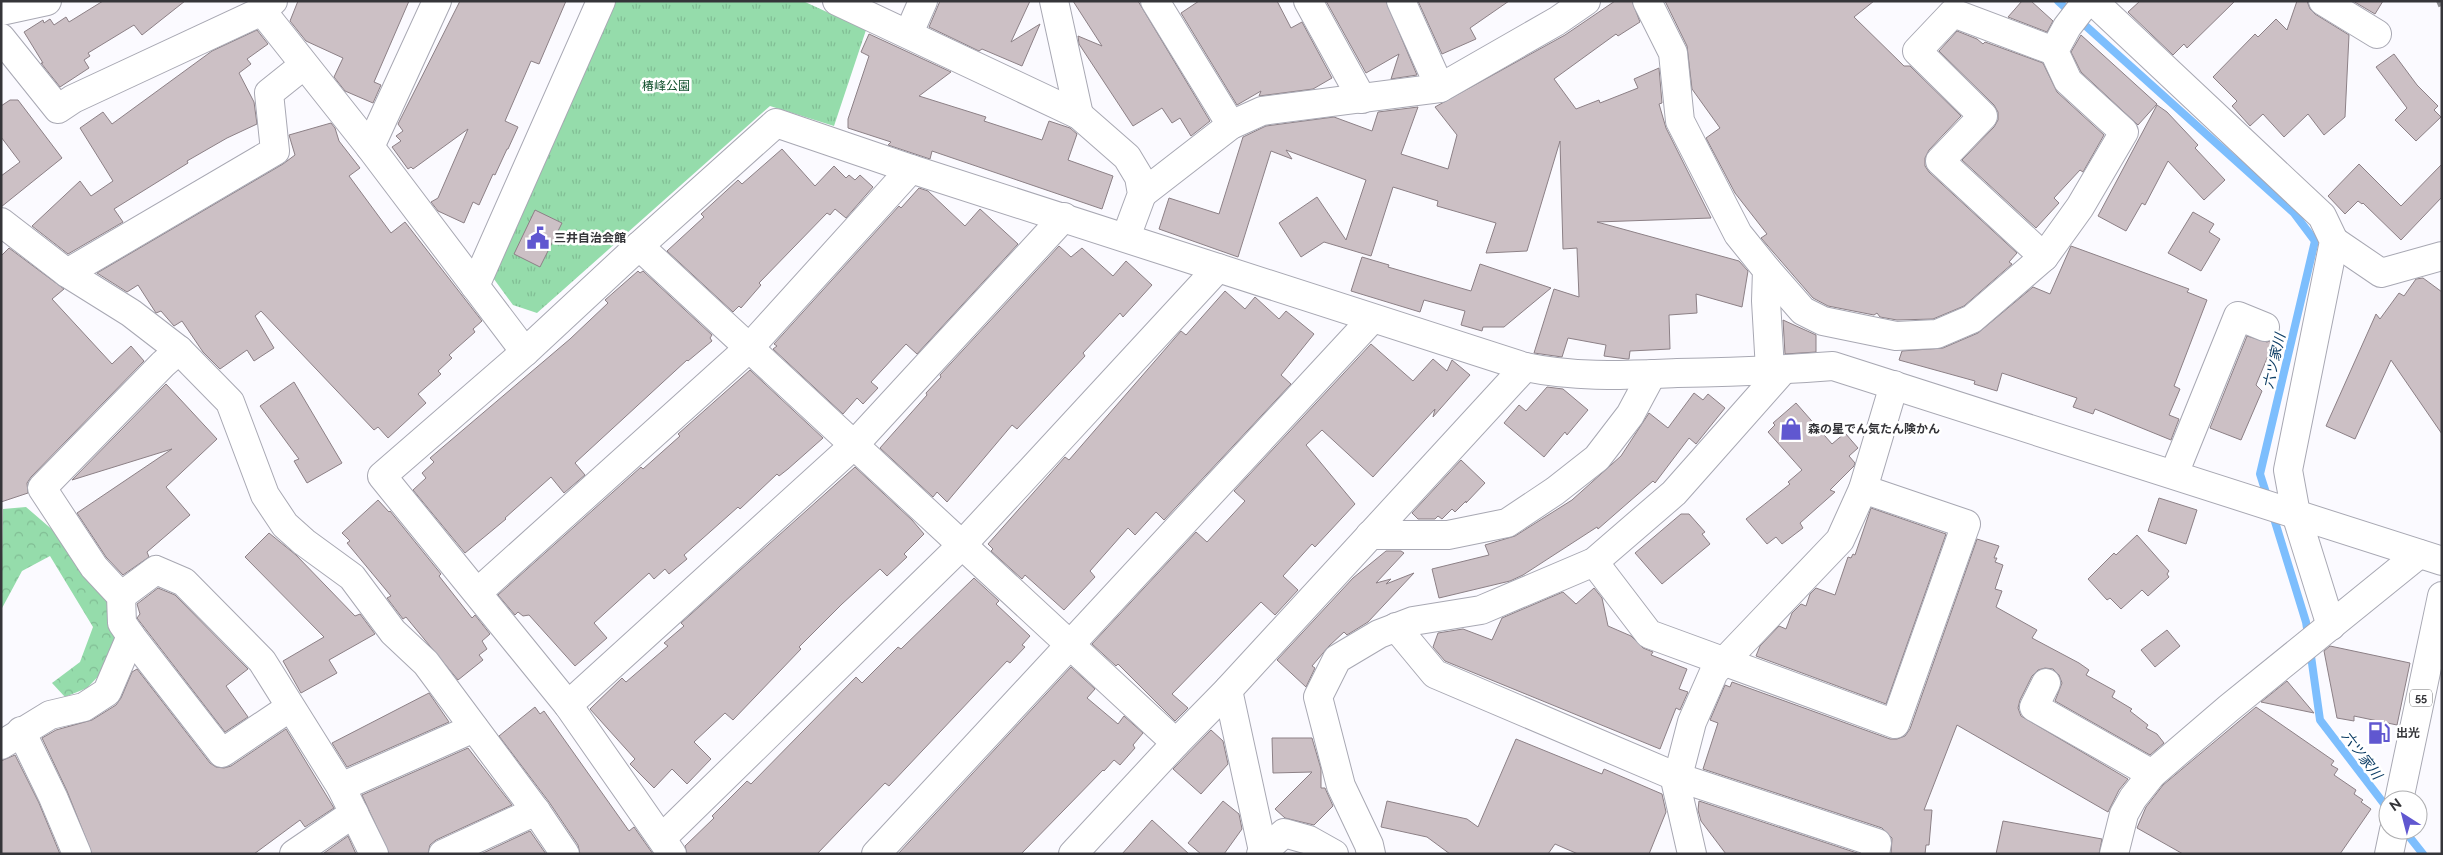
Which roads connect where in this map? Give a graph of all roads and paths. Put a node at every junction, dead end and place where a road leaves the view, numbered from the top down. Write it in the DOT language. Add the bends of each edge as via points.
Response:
graph roads {
  1 [pos="47,1"];
  2 [pos="438,1"];
  3 [pos="601,1"];
  4 [pos="837,1"];
  5 [pos="923,1"];
  6 [pos="1054,1"];
  7 [pos="1155,1"];
  8 [pos="1308,1"];
  9 [pos="1401,1"];
  10 [pos="1586,1"];
  11 [pos="1647,1"];
  12 [pos="2323,1"];
  13 [pos="2088,3"];
  14 [pos="268,6"];
  15 [pos="1,11"];
  16 [pos="909,33"];
  17 [pos="2377,34"];
  18 [pos="1,38"];
  19 [pos="2054,51"];
  20 [pos="304,65"];
  21 [pos="1440,88"];
  22 [pos="1362,99"];
  23 [pos="1079,114"];
  24 [pos="1231,125"];
  25 [pos="370,147"];
  26 [pos="911,169"];
  27 [pos="1142,194"];
  28 [pos="1064,217"];
  29 [pos="1,222"];
  30 [pos="1126,238"];
  31 [pos="2334,241"];
  32 [pos="639,246"];
  33 [pos="2442,256"];
  34 [pos="2044,257"];
  35 [pos="1218,268"];
  36 [pos="1767,270"];
  37 [pos="67,273"];
  38 [pos="475,286"];
  39 [pos="1372,318"];
  40 [pos="2265,327"];
  41 [pos="749,348"];
  42 [pos="179,350"];
  43 [pos="525,352"];
  44 [pos="1525,367"];
  45 [pos="1776,370"];
  46 [pos="1652,374"];
  47 [pos="1894,385"];
  48 [pos="853,446"];
  49 [pos="2174,474"];
  50 [pos="1863,489"];
  51 [pos="2289,512"];
  52 [pos="1370,535"];
  53 [pos="961,546"];
  54 [pos="2431,558"];
  55 [pos="1594,562"];
  56 [pos="478,592"];
  57 [pos="121,596"];
  58 [pos="2442,596"];
  59 [pos="1396,627"];
  60 [pos="2323,633"];
  61 [pos="131,636"];
  62 [pos="1069,644"];
  63 [pos="1725,661"];
  64 [pos="2046,683"];
  65 [pos="1228,690"];
  66 [pos="568,705"];
  67 [pos="289,708"];
  68 [pos="474,728"];
  69 [pos="11,738"];
  70 [pos="1176,742"];
  71 [pos="2152,774"];
  72 [pos="1678,777"];
  73 [pos="341,787"];
  74 [pos="2401,790"];
  75 [pos="536,811"];
  76 [pos="354,812"];
  77 [pos="667,846"];
  78 [pos="1262,852"];
  79 [pos="77,854"];
  80 [pos="294,854"];
  81 [pos="374,854"];
  82 [pos="442,854"];
  83 [pos="565,854"];
  84 [pos="876,854"];
  85 [pos="1073,854"];
  86 [pos="1334,854"];
  87 [pos="1371,854"];
  88 [pos="1692,854"];
  89 [pos="1875,854"];
  90 [pos="2114,854"];
  1 -- 15 [label="street"];
  2 -- 25 [label="street"];
  3 -- 38 [label="street"];
  4 -- 16 [label="street"];
  5 -- 16 [label="street"];
  6 -- 23 [label="street"];
  7 -- 24 [label="street"];
  8 -- 22 [label="street"];
  9 -- 21 [label="street"];
  10 -- 21 [label="street"];
  11 -- 36 [label="street" via="1673,53 1680,121 1738,234"];
  12 -- 17 [label="street"];
  13 -- 19 [label="street" via="2067,27"];
  13 -- 31 [label="street" via="2322,216"];
  14 -- 18 [label="street" via="73,99 58,110"];
  14 -- 20 [label="street"];
  16 -- 23 [label="street"];
  19 -- 34 [label="street" via="2068,81 2124,132 2080,207"];
  19 -- 34 [label="street" via="1953,14 1917,51 1983,116 1940,161"];
  20 -- 25 [label="street"];
  20 -- 37 [label="street" via="270,93 275,151"];
  21 -- 22 [label="street"];
  22 -- 24 [label="street" via="1262,111"];
  23 -- 27 [label="street" via="1126,157 1139,177"];
  24 -- 27 [label="street"];
  25 -- 38 [label="street"];
  26 -- 28 [label="street"];
  26 -- 32 [label="street" via="776,123"];
  26 -- 41 [label="street"];
  27 -- 30 [label="street"];
  28 -- 30 [label="street"];
  28 -- 48 [label="street"];
  29 -- 37 [label="street"];
  30 -- 35 [label="street"];
  31 -- 33 [label="street" via="2382,273"];
  31 -- 51 [label="street" via="2288,470"];
  32 -- 41 [label="street"];
  32 -- 43 [label="street"];
  34 -- 36 [label="street" via="1972,319 1937,334 1896,336 1823,321 1804,310"];
  35 -- 39 [label="street"];
  35 -- 53 [label="street"];
  36 -- 45 [label="street" via="1766,301"];
  37 -- 42 [label="street" via="131,313"];
  38 -- 43 [label="street"];
  39 -- 44 [label="street"];
  39 -- 62 [label="street"];
  40 -- 49 [label="street" via="2238,316"];
  41 -- 48 [label="street"];
  41 -- 56 [label="street"];
  42 -- 57 [label="street" via="42,488 94,567"];
  42 -- 68 [label="street" via="230,402 264,495 285,525 352,576 393,632 426,663"];
  43 -- 56 [label="street" via="382,476"];
  44 -- 46 [label="street" via="1587,376"];
  44 -- 52 [label="street"];
  45 -- 46 [label="street"];
  45 -- 47 [label="street" via="1834,366"];
  45 -- 55 [label="street" via="1674,493"];
  46 -- 52 [label="street" via="1630,415 1598,458 1507,523 1448,534"];
  47 -- 49 [label="street"];
  47 -- 50 [label="street"];
  48 -- 53 [label="street"];
  48 -- 66 [label="street"];
  49 -- 51 [label="street"];
  50 -- 63 [label="street" via="1840,540"];
  50 -- 63 [label="street" via="1966,524 1895,724"];
  51 -- 54 [label="street"];
  51 -- 60 [label="street"];
  52 -- 65 [label="street"];
  53 -- 62 [label="street"];
  53 -- 77 [label="street"];
  54 -- 60 [label="street"];
  55 -- 59 [label="street" via="1481,610"];
  55 -- 63 [label="street" via="1649,634"];
  56 -- 66 [label="street"];
  57 -- 61 [label="street" via="122,623"];
  57 -- 67 [label="street" via="156,570 184,582 262,661"];
  58 -- 74 [label="street, 55"];
  59 -- 72 [label="street" via="1435,674"];
  59 -- 87 [label="street" via="1337,659 1318,697 1341,786"];
  60 -- 71 [label="street"];
  61 -- 67 [label="street" via="222,753"];
  61 -- 69 [label="street" via="107,692 84,707 50,715"];
  62 -- 70 [label="street"];
  62 -- 84 [label="street"];
  63 -- 72 [label="street" via="1714,672 1692,722"];
  64 -- 71 [label="street" via="2034,707"];
  65 -- 70 [label="street"];
  65 -- 78 [label="street"];
  66 -- 77 [label="street"];
  67 -- 73 [label="street"];
  68 -- 73 [label="street"];
  68 -- 75 [label="street"];
  69 -- 79 [label="street" via="53,797"];
  70 -- 85 [label="street"];
  71 -- 90 [label="street" via="2124,814"];
  72 -- 88 [label="street" via="1676,784"];
  72 -- 89 [label="street" via="1876,843"];
  73 -- 76 [label="street"];
  75 -- 82 [label="street"];
  75 -- 83 [label="street"];
  76 -- 80 [label="street"];
  76 -- 81 [label="street"];
  78 -- 86 [label="street" via="1284,833 1309,840"];
}
